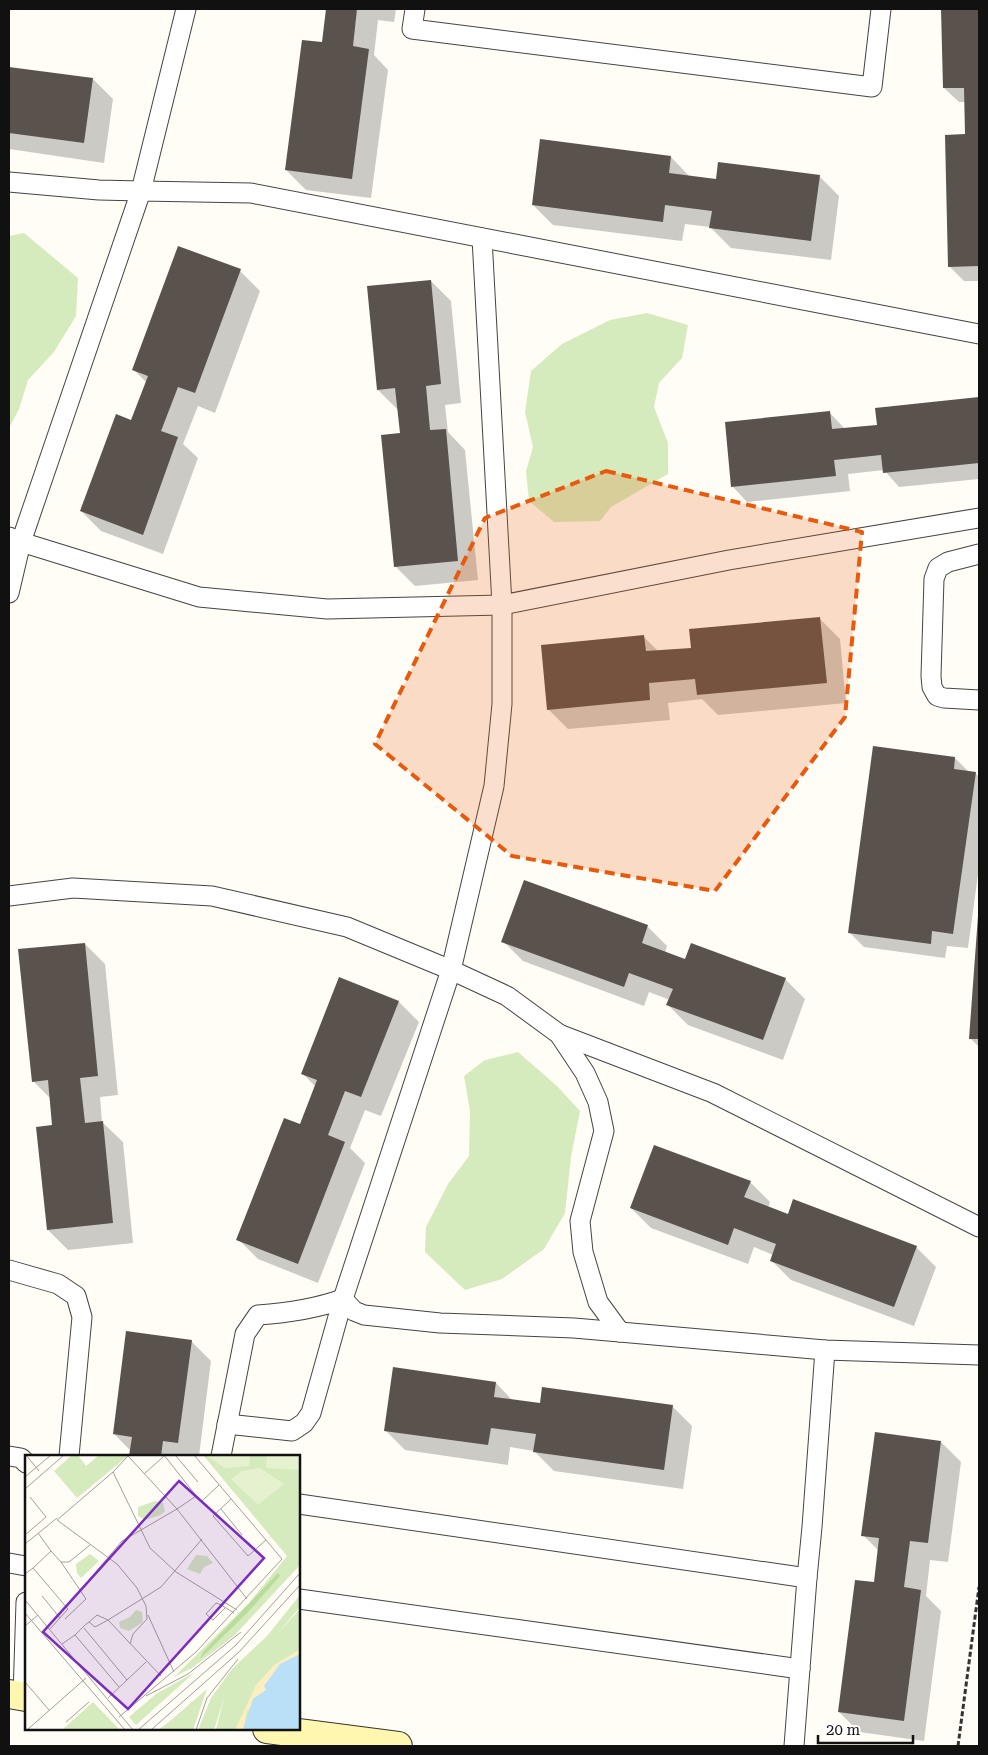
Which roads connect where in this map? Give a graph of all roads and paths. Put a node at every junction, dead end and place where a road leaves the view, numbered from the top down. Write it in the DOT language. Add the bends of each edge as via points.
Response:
graph roads {
  1 [pos="186,9"];
  2 [pos="415,9"];
  3 [pos="880,9"];
  4 [pos="9,182"];
  5 [pos="141,191"];
  6 [pos="482,238"];
  7 [pos="979,334"];
  8 [pos="979,518"];
  9 [pos="15,539"];
  10 [pos="979,554"];
  11 [pos="9,594"];
  12 [pos="502,605"];
  13 [pos="979,700"];
  14 [pos="9,896"];
  15 [pos="451,970"];
  16 [pos="558,1034"];
  17 [pos="979,1227"];
  18 [pos="9,1270"];
  19 [pos="343,1299"];
  20 [pos="620,1332"];
  21 [pos="825,1350"];
  22 [pos="979,1355"];
  23 [pos="227,1424"];
  24 [pos="69,1455"];
  25 [pos="221,1455"];
  26 [pos="9,1456"];
  27 [pos="25,1462"];
  28 [pos="300,1504"];
  29 [pos="9,1563"];
  30 [pos="25,1566"];
  31 [pos="807,1578"];
  32 [pos="979,1587"];
  33 [pos="300,1599"];
  34 [pos="25,1615"];
  35 [pos="800,1669"];
  36 [pos="19,1696"];
  37 [pos="275,1730"];
  38 [pos="398,1746"];
  39 [pos="794,1746"];
  40 [pos="958,1746"];
  1 -- 5 [label="lane"];
  2 -- 3 [label="lane" via="412,30 872,87"];
  4 -- 5 [label="lane"];
  5 -- 6 [label="lane" via="251,193"];
  5 -- 9 [label="lane"];
  6 -- 7 [label="lane"];
  6 -- 12 [label="lane"];
  8 -- 12 [label="lane" via="729,560"];
  9 -- 11 [label="lane"];
  9 -- 12 [label="lane" via="199,597 327,609"];
  10 -- 13 [label="lane" via="938,568 934,579 931,676 937,696"];
  12 -- 15 [label="lane" via="502,704 494,786"];
  14 -- 15 [label="lane" via="73,888 212,896 347,927"];
  15 -- 16 [label="lane" via="507,996"];
  15 -- 19 [label="lane"];
  16 -- 17 [label="lane" via="713,1093"];
  16 -- 20 [label="lane" via="585,1073 598,1102 604,1131 580,1221 583,1252 598,1302"];
  18 -- 24 [label="lane" via="58,1284 76,1296 82,1317"];
  19 -- 20 [label="lane" via="354,1311 364,1315 440,1323"];
  19 -- 23 [label="lane" via="321,1307 258,1315 246,1334"];
  19 -- 23 [label="lane" via="311,1413 304,1423 292,1431"];
  20 -- 21 [label="lane"];
  21 -- 22 [label="lane"];
  21 -- 31 [label="lane"];
  23 -- 25 [label="lane"];
  26 -- 27 [label="lane"];
  28 -- 31 [label="lane"];
  29 -- 30 [label="lane"];
  31 -- 35 [label="lane"];
  32 -- 40 [label="path"];
  33 -- 35 [label="lane"];
  34 -- 36 [label="lane"];
  35 -- 39 [label="lane"];
  37 -- 38 [label="main road"];
}
